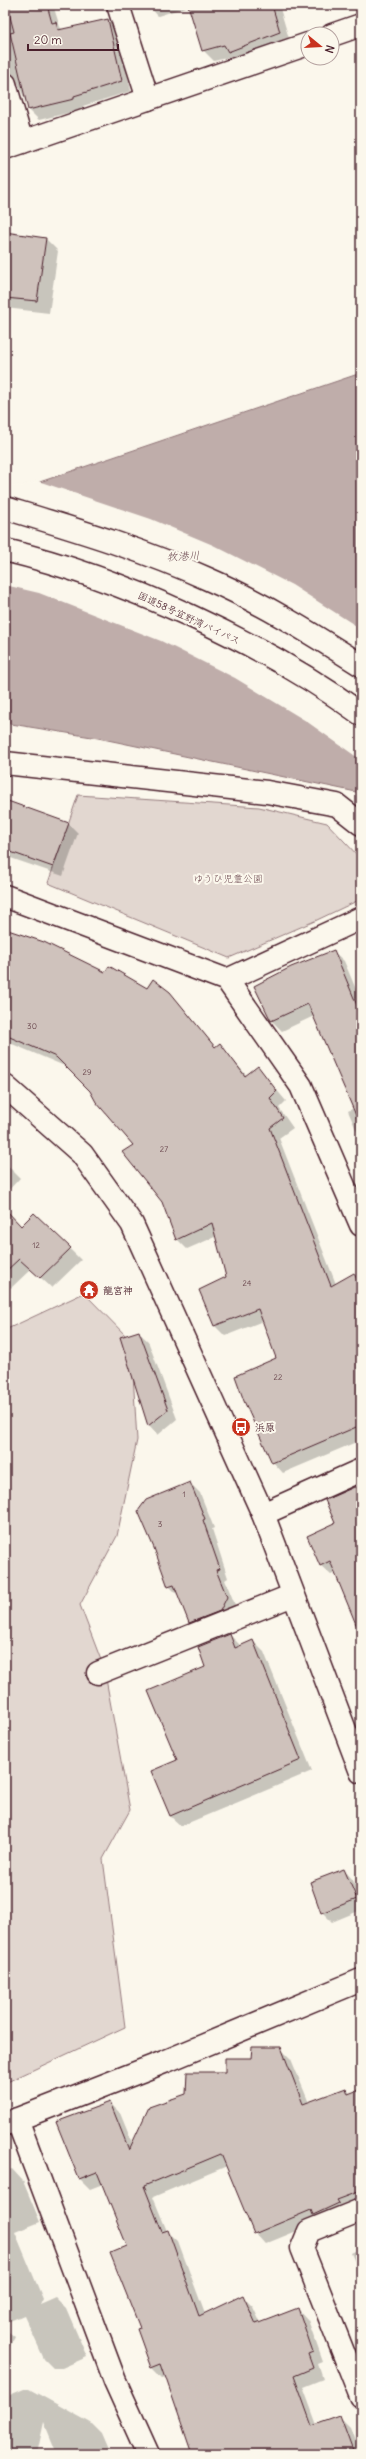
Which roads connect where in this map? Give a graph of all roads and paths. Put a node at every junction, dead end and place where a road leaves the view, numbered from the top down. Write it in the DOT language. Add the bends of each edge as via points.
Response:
graph roads {
  1 [pos="118,5"];
  2 [pos="361,25"];
  3 [pos="340,32"];
  4 [pos="300,47"];
  5 [pos="5,84"];
  6 [pos="148,99"];
  7 [pos="14,145"];
  8 [pos="5,508"];
  9 [pos="5,550"];
  10 [pos="361,665"];
  11 [pos="361,714"];
  12 [pos="5,763"];
  13 [pos="361,824"];
  14 [pos="5,896"];
  15 [pos="361,918"];
  16 [pos="227,980"];
  17 [pos="5,1086"];
  18 [pos="361,1225"];
  19 [pos="361,1470"];
  20 [pos="262,1514"];
  21 [pos="293,1595"];
  22 [pos="98,1673"];
  23 [pos="361,1772"];
  24 [pos="361,1980"];
  25 [pos="11,2121"];
  26 [pos="361,2210"];
  27 [pos="361,2396"];
  28 [pos="148,2454"];
  1 -- 6 [label="main road"];
  2 -- 3 [label="main road"];
  4 -- 6 [label="main road"];
  5 -- 7 [label="main road"];
  6 -- 7 [label="main road"];
  8 -- 10 [label="main road" via="106,538 209,579 280,616"];
  9 -- 11 [label="main road, 国道58号宜野湾バイパス" via="92,577 196,620 273,658 335,695"];
  12 -- 13 [label="main road" via="267,792 337,805"];
  14 -- 16 [label="main road"];
  15 -- 16 [label="main road"];
  16 -- 18 [label="main road" via="301,1086"];
  17 -- 20 [label="main road" via="82,1154 132,1224"];
  19 -- 20 [label="main road"];
  20 -- 21 [label="main road"];
  21 -- 22 [label="main road"];
  21 -- 23 [label="main road"];
  24 -- 25 [label="main road" via="164,2062"];
  25 -- 28 [label="main road" via="115,2381"];
  26 -- 27 [label="main road" via="309,2231 302,2248"];
}
